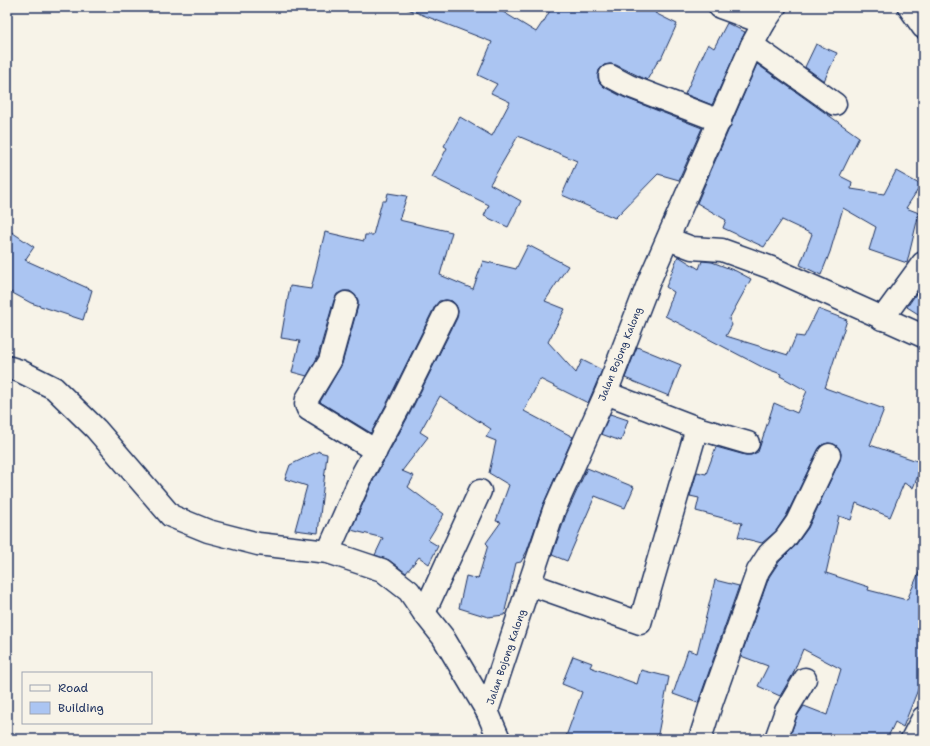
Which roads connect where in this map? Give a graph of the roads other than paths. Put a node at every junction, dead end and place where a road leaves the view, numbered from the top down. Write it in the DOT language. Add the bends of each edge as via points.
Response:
graph roads {
  1 [pos="720,7"];
  2 [pos="909,7"];
  3 [pos="770,15"];
  4 [pos="923,27"];
  5 [pos="752,46"];
  6 [pos="610,76"];
  7 [pos="835,104"];
  8 [pos="720,121"];
  9 [pos="668,239"];
  10 [pos="923,264"];
  11 [pos="346,303"];
  12 [pos="446,312"];
  13 [pos="882,319"];
  14 [pos="923,336"];
  15 [pos="7,367"];
  16 [pos="606,393"];
  17 [pos="697,428"];
  18 [pos="748,443"];
  19 [pos="376,450"];
  20 [pos="829,455"];
  21 [pos="480,491"];
  22 [pos="328,552"];
  23 [pos="530,584"];
  24 [pos="424,613"];
  25 [pos="805,679"];
  26 [pos="487,711"];
  27 [pos="923,718"];
  28 [pos="499,739"];
  29 [pos="700,739"];
  30 [pos="776,739"];
  31 [pos="912,739"];
  1 -- 3 [label="street"];
  2 -- 4 [label="street"];
  3 -- 5 [label="street, Jalan Bojong Kalong"];
  5 -- 7 [label="street"];
  5 -- 8 [label="street, Jalan Bojong Kalong"];
  6 -- 8 [label="street" via="629,86"];
  8 -- 9 [label="street, Jalan Bojong Kalong"];
  9 -- 13 [label="street" via="692,248 722,250 769,267"];
  9 -- 16 [label="street, Jalan Bojong Kalong"];
  10 -- 13 [label="street"];
  11 -- 19 [label="street" via="330,361 307,398 306,404 308,409"];
  12 -- 19 [label="street"];
  13 -- 14 [label="street"];
  15 -- 22 [label="street" via="54,388 96,430 171,516 208,531 258,544"];
  16 -- 17 [label="street"];
  16 -- 23 [label="street, Jalan Bojong Kalong" via="554,510"];
  17 -- 18 [label="street"];
  17 -- 23 [label="street" via="640,623"];
  19 -- 22 [label="street"];
  20 -- 29 [label="street" via="797,522 758,571"];
  21 -- 24 [label="street"];
  22 -- 24 [label="street" via="382,570 409,592"];
  23 -- 26 [label="street, Jalan Bojong Kalong"];
  24 -- 26 [label="street" via="443,637"];
  25 -- 30 [label="street" via="786,711"];
  26 -- 28 [label="street"];
  27 -- 31 [label="street"];
}
